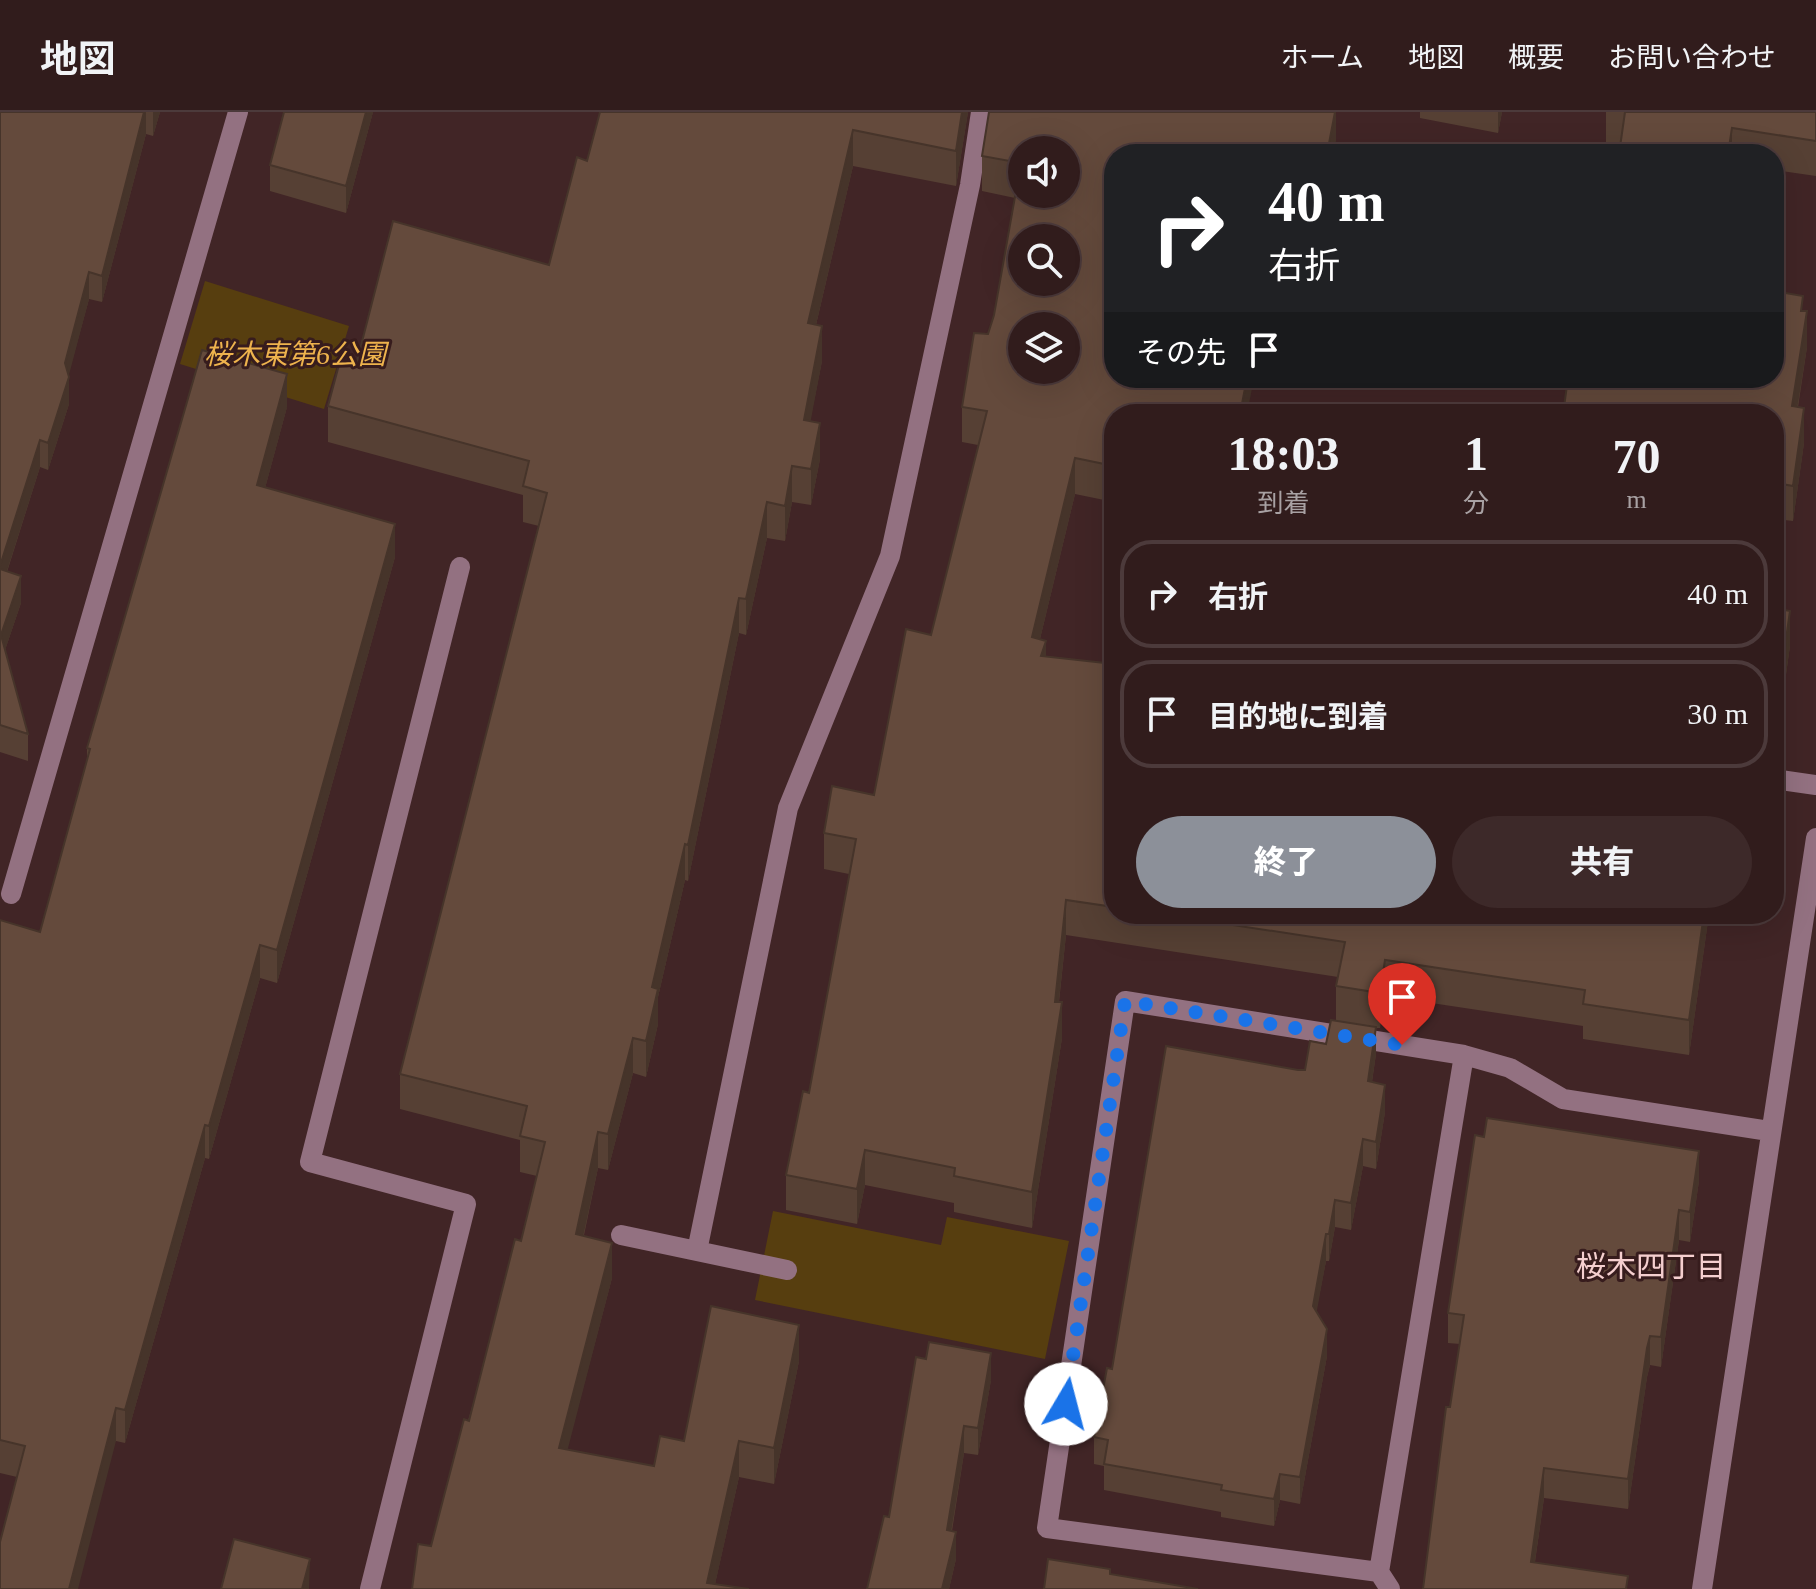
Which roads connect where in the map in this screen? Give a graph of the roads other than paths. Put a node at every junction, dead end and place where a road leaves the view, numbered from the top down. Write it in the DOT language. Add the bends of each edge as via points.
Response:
graph roads {
  1 [pos="238,112"];
  2 [pos="981,112"];
  3 [pos="460,567"];
  4 [pos="1784,780"];
  5 [pos="1816,785"];
  6 [pos="1816,838"];
  7 [pos="11,894"];
  8 [pos="1464,1055"];
  9 [pos="1769,1131"];
  10 [pos="621,1235"];
  11 [pos="697,1251"];
  12 [pos="787,1270"];
  13 [pos="1384,1580"];
  14 [pos="370,1589"];
  15 [pos="1702,1589"];
  1 -- 7 [label="street"];
  2 -- 11 [label="street" via="890,556 788,808"];
  3 -- 14 [label="street" via="310,1162 466,1204"];
  4 -- 5 [label="street"];
  6 -- 9 [label="street"];
  8 -- 9 [label="street" via="1510,1068 1563,1099"];
  8 -- 13 [label="street"];
  8 -- 13 [label="street" via="1125,1001 1047,1528"];
  9 -- 15 [label="street"];
  10 -- 11 [label="street"];
  11 -- 12 [label="street"];
}
